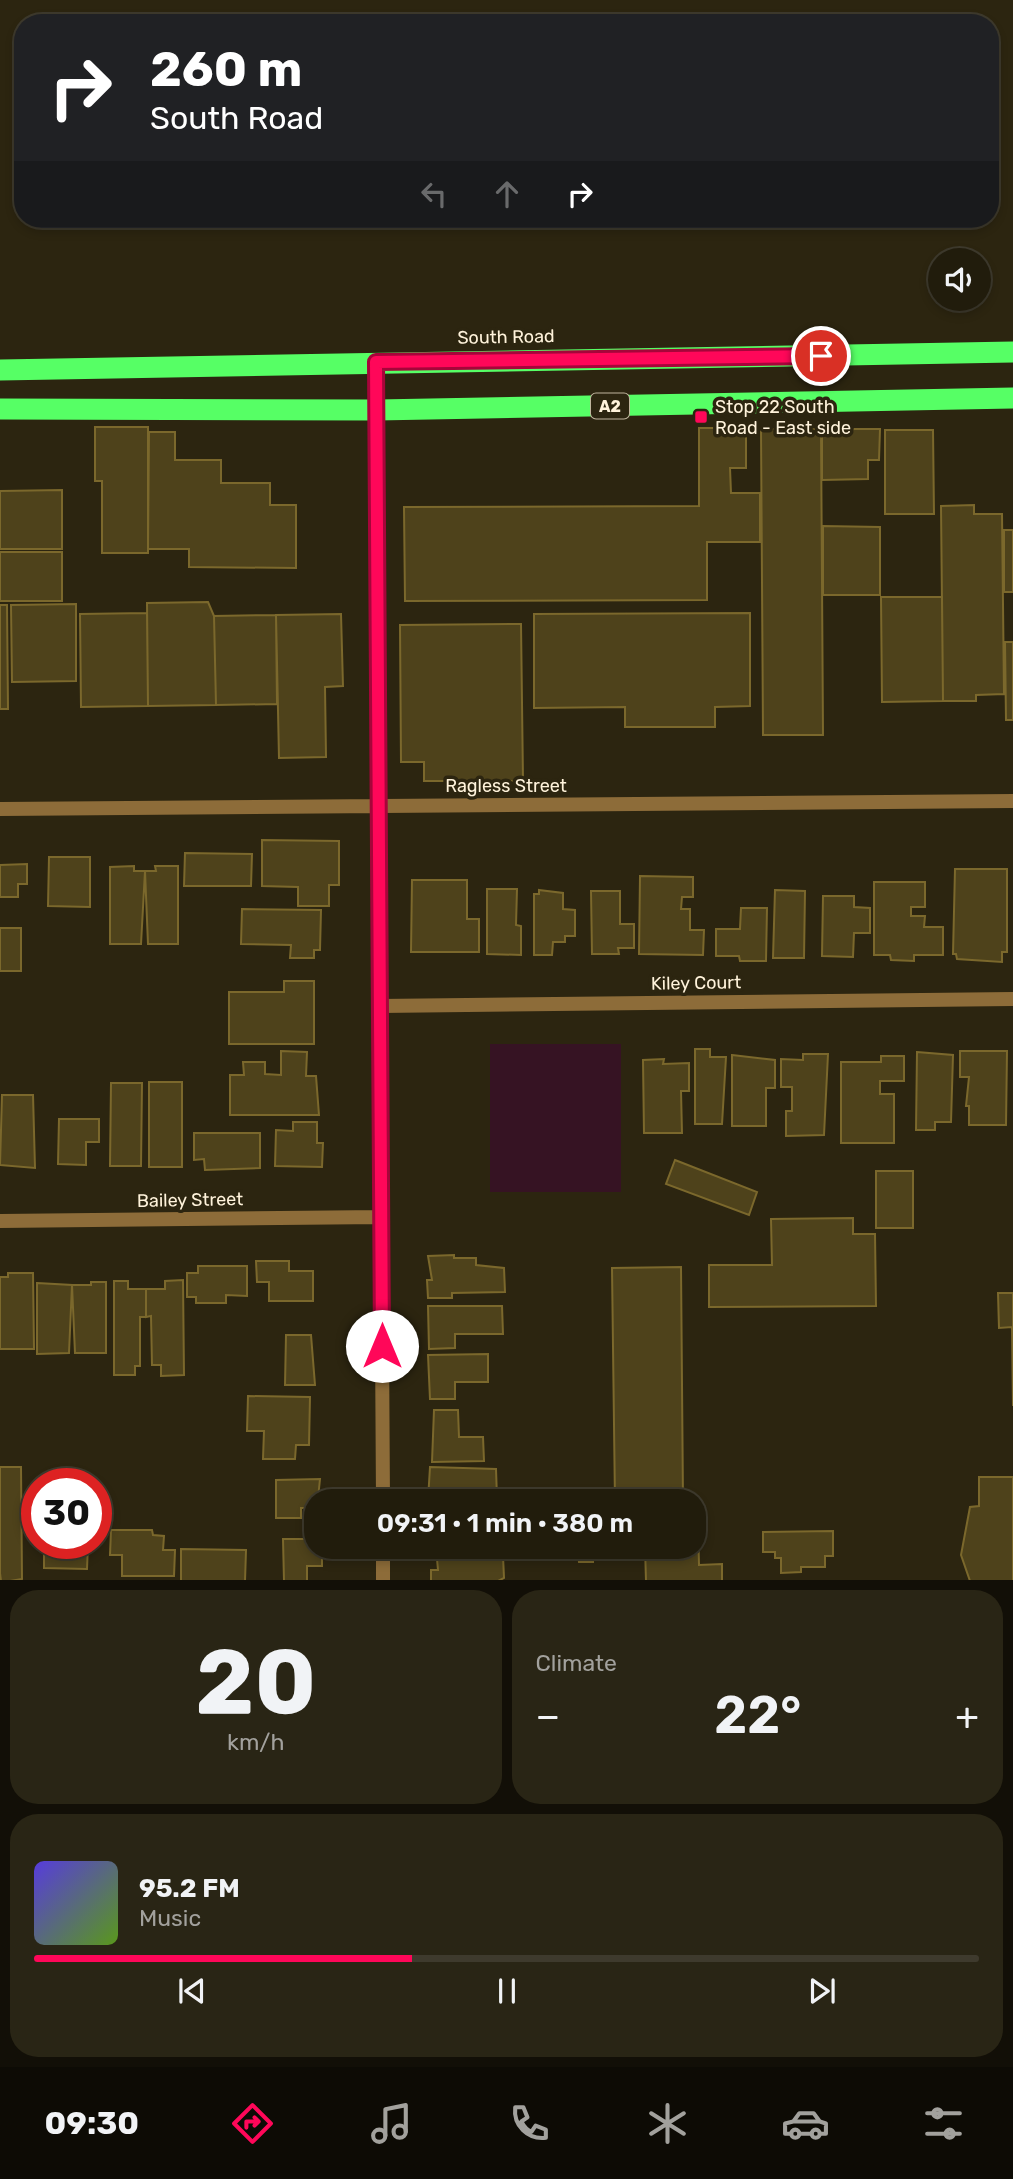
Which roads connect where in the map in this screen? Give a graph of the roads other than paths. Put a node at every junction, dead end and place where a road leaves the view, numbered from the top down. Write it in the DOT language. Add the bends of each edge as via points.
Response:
graph roads {
  1 [pos="1013,352"];
  2 [pos="376,362"];
  3 [pos="0,370"];
  4 [pos="1013,398"];
  5 [pos="0,409"];
  6 [pos="377,410"];
  7 [pos="1013,801"];
  8 [pos="379,806"];
  9 [pos="0,809"];
  10 [pos="1013,999"];
  11 [pos="380,1006"];
  12 [pos="381,1217"];
  13 [pos="0,1221"];
  14 [pos="383,1489"];
  15 [pos="383,1559"];
  16 [pos="383,1580"];
  1 -- 2 [label="highway, South Road"];
  2 -- 3 [label="highway, South Road"];
  2 -- 6 [label="street"];
  4 -- 6 [label="highway, A2"];
  5 -- 6 [label="highway, A2"];
  6 -- 8 [label="street"];
  7 -- 8 [label="street, Ragless Street"];
  8 -- 9 [label="street, Ragless Street"];
  8 -- 11 [label="street"];
  10 -- 11 [label="street, Kiley Court"];
  11 -- 12 [label="street"];
  12 -- 13 [label="street, Bailey Street"];
  12 -- 14 [label="street"];
  15 -- 16 [label="street"];
}
